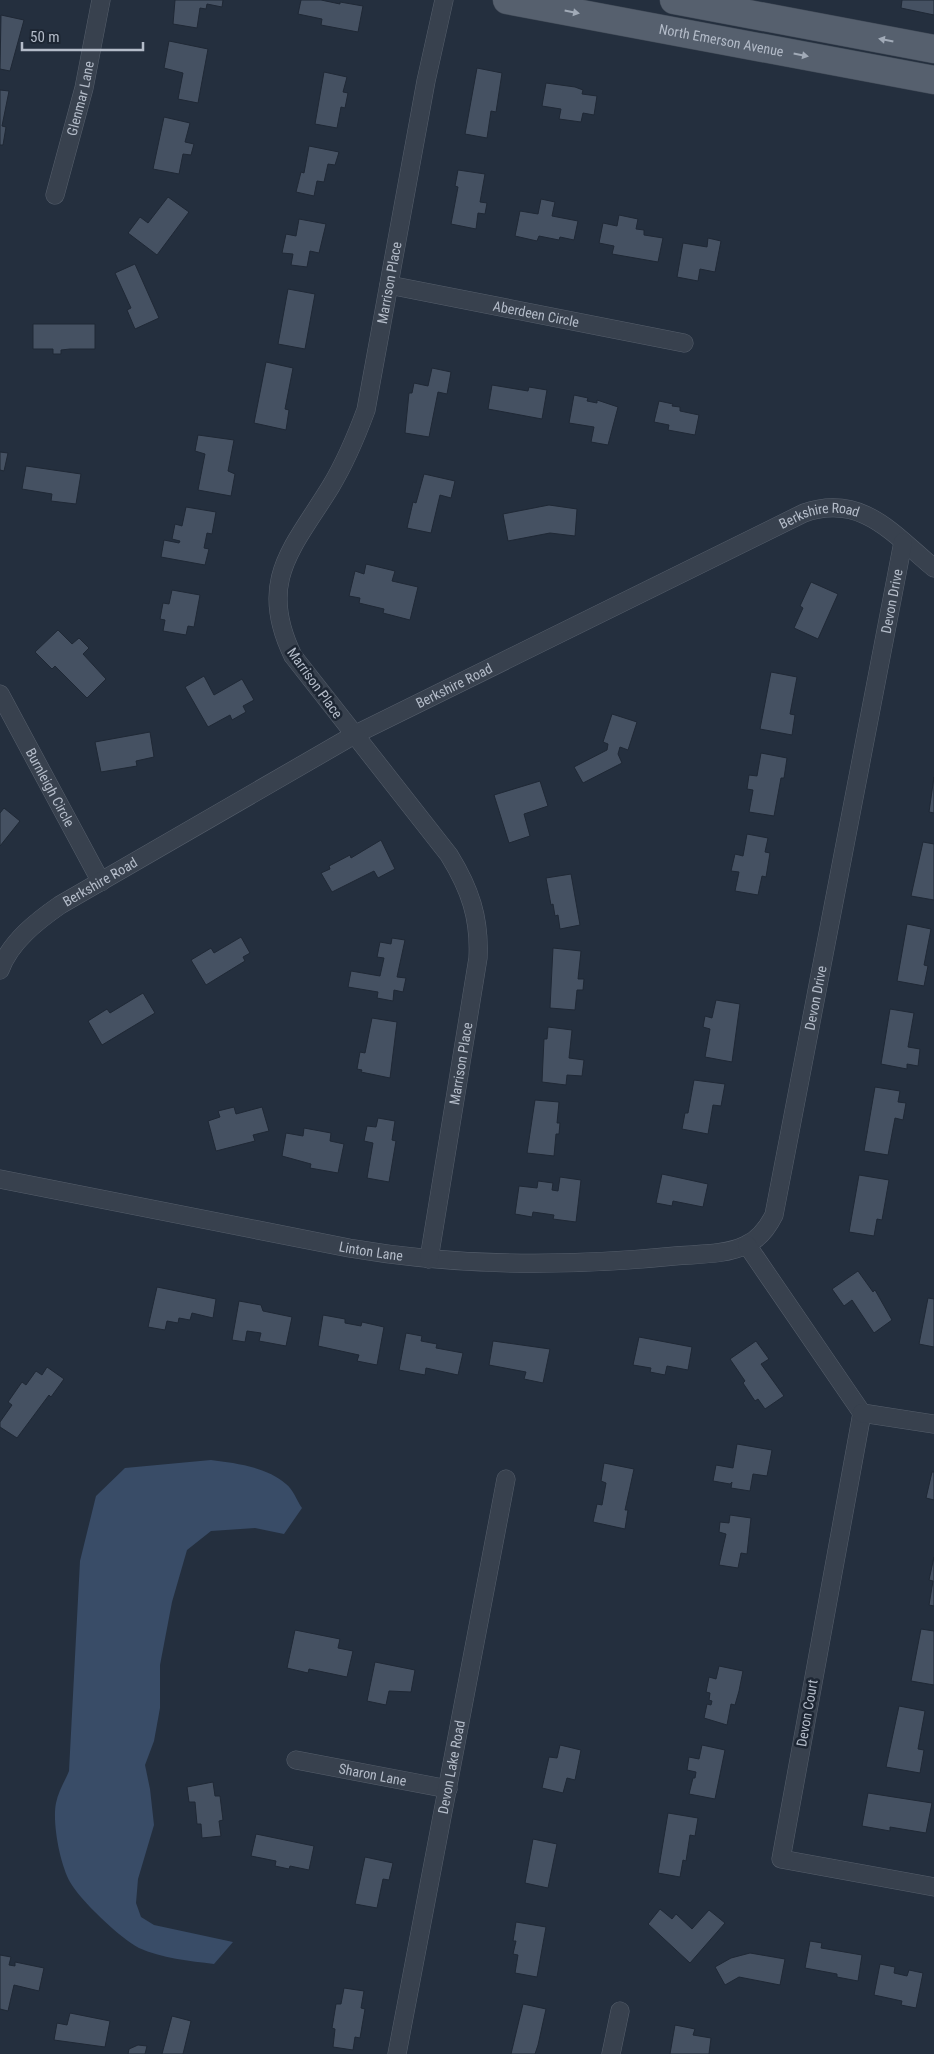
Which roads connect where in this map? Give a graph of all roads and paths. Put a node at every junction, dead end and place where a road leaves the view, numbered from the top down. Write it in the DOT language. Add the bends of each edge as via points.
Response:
graph roads {
  1 [pos="101,0"];
  2 [pos="444,0"];
  3 [pos="507,0"];
  4 [pos="674,0"];
  5 [pos="934,49"];
  6 [pos="934,80"];
  7 [pos="56,195"];
  8 [pos="389,285"];
  9 [pos="684,343"];
  10 [pos="903,542"];
  11 [pos="934,568"];
  12 [pos="0,694"];
  13 [pos="354,735"];
  14 [pos="101,882"];
  15 [pos="0,970"];
  16 [pos="0,1179"];
  17 [pos="747,1245"];
  18 [pos="429,1259"];
  19 [pos="862,1413"];
  20 [pos="934,1424"];
  21 [pos="506,1479"];
  22 [pos="296,1760"];
  23 [pos="448,1789"];
  24 [pos="934,1887"];
  25 [pos="620,2011"];
  26 [pos="397,2054"];
  27 [pos="611,2054"];
  1 -- 7 [label="street, Glenmar Lane" via="84,88"];
  2 -- 8 [label="street, Marrison Place"];
  3 -- 6 [label="main road, North Emerson Avenue, one-way"];
  5 -- 4 [label="main road, one-way"];
  8 -- 9 [label="street, Aberdeen Circle"];
  8 -- 13 [label="street, Marrison Place" via="359,432 330,488 291,547 279,584 279,614 287,644"];
  10 -- 11 [label="street, Berkshire Road"];
  10 -- 13 [label="street, Berkshire Road" via="879,522 859,511 835,506 804,513"];
  10 -- 17 [label="street, Devon Drive" via="774,1215 770,1224"];
  12 -- 14 [label="street, Burnleigh Circle"];
  13 -- 14 [label="street, Berkshire Road"];
  13 -- 18 [label="street, Marrison Place" via="457,868 471,896 478,927 478,958"];
  14 -- 15 [label="street, Berkshire Road" via="42,917 15,944"];
  16 -- 18 [label="street, Linton Lane" via="348,1248"];
  17 -- 18 [label="street, Linton Lane" via="732,1250 582,1264 501,1264"];
  17 -- 19 [label="street"];
  19 -- 20 [label="street"];
  19 -- 24 [label="street, Devon Court" via="781,1859"];
  21 -- 23 [label="street, Devon Lake Road"];
  22 -- 23 [label="street, Sharon Lane"];
  23 -- 26 [label="street, Devon Lake Road"];
  25 -- 27 [label="street"];
}
